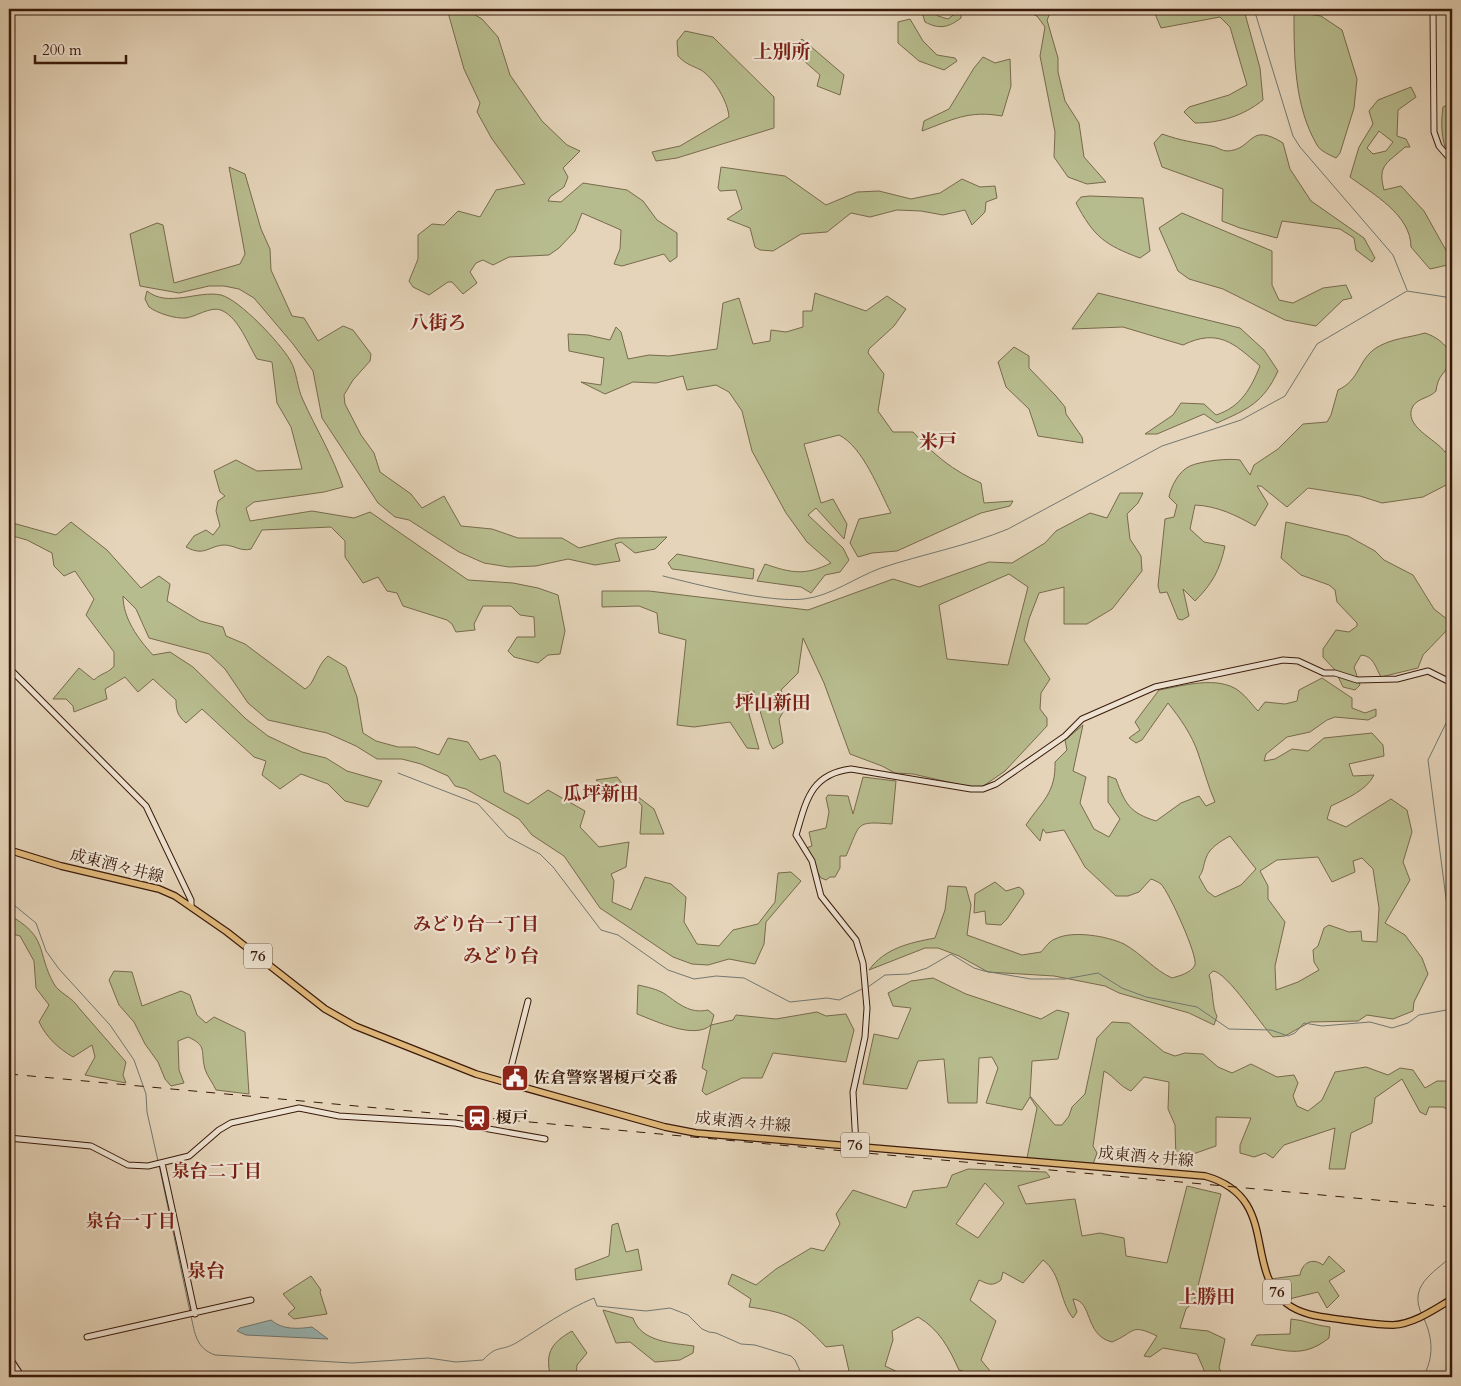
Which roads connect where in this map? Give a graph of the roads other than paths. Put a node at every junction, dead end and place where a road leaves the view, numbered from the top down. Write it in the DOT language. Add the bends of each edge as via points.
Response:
graph roads {
  1 [pos="1433,9"];
  2 [pos="1452,161"];
  3 [pos="9,668"];
  4 [pos="1452,683"];
  5 [pos="9,850"];
  6 [pos="191,906"];
  7 [pos="528,1001"];
  8 [pos="507,1083"];
  9 [pos="9,1138"];
  10 [pos="545,1139"];
  11 [pos="856,1145"];
  12 [pos="159,1163"];
  13 [pos="1452,1299"];
  14 [pos="251,1300"];
  15 [pos="195,1314"];
  16 [pos="87,1337"];
  17 [pos="9,1357"];
  18 [pos="22,1377"];
  1 -- 2 [label="street" via="1434,132 1439,146"];
  3 -- 6 [label="street" via="146,806"];
  4 -- 11 [label="street" via="1428,671 1397,679 1352,679 1324,673 1298,661 1283,660 1155,687 1082,719 1065,736 988,788 971,789 851,769 822,779 808,797 796,835 812,861 821,896 856,940 862,957 867,1008 853,1092"];
  5 -- 6 [label="main road, 成東酒々井線 / 76" via="159,889"];
  6 -- 8 [label="main road, 成東酒々井線 / 76" via="338,1018 476,1074"];
  7 -- 8 [label="street"];
  8 -- 11 [label="main road, 成東酒々井線 / 76" via="678,1130"];
  9 -- 12 [label="street" via="91,1146 128,1165 141,1167"];
  10 -- 12 [label="street" via="455,1122 339,1116 299,1108 231,1123 189,1156"];
  11 -- 13 [label="main road, 成東酒々井線 / 76" via="1205,1176 1228,1187 1245,1202 1256,1224 1270,1283 1279,1295 1305,1313 1393,1324 1408,1321"];
  12 -- 15 [label="street"];
  14 -- 15 [label="street"];
  15 -- 16 [label="street"];
  17 -- 18 [label="street"];
}
